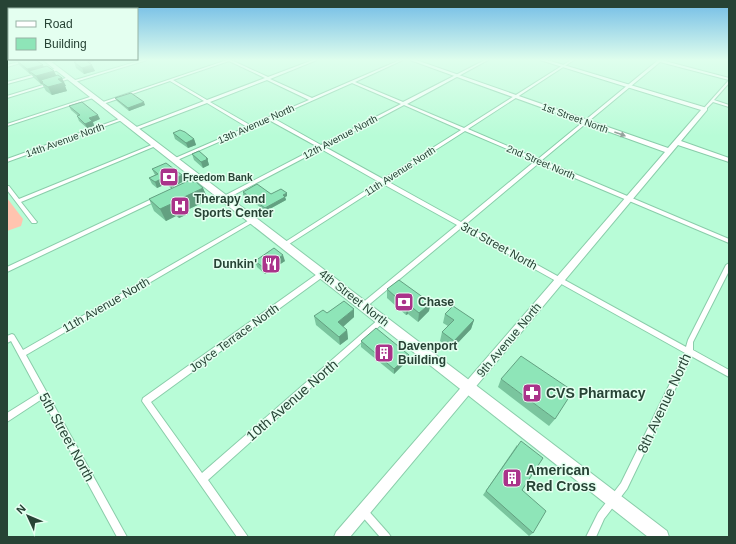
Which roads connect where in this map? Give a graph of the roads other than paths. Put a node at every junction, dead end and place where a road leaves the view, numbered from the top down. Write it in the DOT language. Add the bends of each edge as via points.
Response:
graph roads {
  1 [pos="51,85"];
  2 [pos="79,85"];
  3 [pos="154,85"];
  4 [pos="179,85"];
  5 [pos="249,85"];
  6 [pos="283,85"];
  7 [pos="344,85"];
  8 [pos="360,85"];
  9 [pos="439,85"];
  10 [pos="483,85"];
  11 [pos="534,85"];
  12 [pos="725,85"];
  13 [pos="629,86"];
  14 [pos="94,96"];
  15 [pos="7,97"];
  16 [pos="516,97"];
  17 [pos="312,100"];
  18 [pos="712,101"];
  19 [pos="206,102"];
  20 [pos="102,103"];
  21 [pos="404,104"];
  22 [pos="729,106"];
  23 [pos="706,108"];
  24 [pos="269,118"];
  25 [pos="123,119"];
  26 [pos="586,121"];
  27 [pos="7,125"];
  28 [pos="250,127"];
  29 [pos="135,129"];
  30 [pos="465,129"];
  31 [pos="677,142"];
  32 [pos="156,145"];
  33 [pos="321,147"];
  34 [pos="669,151"];
  35 [pos="175,160"];
  36 [pos="538,160"];
  37 [pos="729,160"];
  38 [pos="7,162"];
  39 [pos="383,182"];
  40 [pos="7,187"];
  41 [pos="158,198"];
  42 [pos="224,198"];
  43 [pos="629,199"];
  44 [pos="18,201"];
  45 [pos="253,220"];
  46 [pos="34,222"];
  47 [pos="461,225"];
  48 [pos="729,241"];
  49 [pos="284,245"];
  50 [pos="729,266"];
  51 [pos="7,270"];
  52 [pos="322,274"];
  53 [pos="560,280"];
  54 [pos="363,306"];
  55 [pos="382,320"];
  56 [pos="10,339"];
  57 [pos="689,352"];
  58 [pos="22,354"];
  59 [pos="729,374"];
  60 [pos="468,387"];
  61 [pos="44,394"];
  62 [pos="7,418"];
  63 [pos="202,479"];
  64 [pos="613,499"];
  65 [pos="363,511"];
  66 [pos="122,537"];
  67 [pos="243,537"];
  68 [pos="341,537"];
  69 [pos="386,537"];
  70 [pos="591,537"];
  71 [pos="661,537"];
  1 -- 15 [label="street"];
  2 -- 14 [label="main road, 4th Street North"];
  3 -- 20 [label="street"];
  4 -- 19 [label="street"];
  5 -- 19 [label="street"];
  6 -- 17 [label="street"];
  7 -- 17 [label="street, 13th Avenue North"];
  8 -- 21 [label="street, 2nd Street North"];
  9 -- 21 [label="street, 12th Avenue North"];
  10 -- 16 [label="street, 1st Street North"];
  11 -- 16 [label="street, 11th Avenue North"];
  12 -- 18 [label="street"];
  13 -- 23 [label="street"];
  13 -- 26 [label="street"];
  14 -- 20 [label="main road, 4th Street North"];
  14 -- 27 [label="street"];
  16 -- 26 [label="street, 1st Street North"];
  16 -- 30 [label="street, 11th Avenue North"];
  17 -- 24 [label="street, 13th Avenue North"];
  18 -- 22 [label="street"];
  18 -- 23 [label="street"];
  19 -- 28 [label="street"];
  19 -- 29 [label="street"];
  20 -- 25 [label="main road, 4th Street North"];
  21 -- 30 [label="street, 2nd Street North"];
  21 -- 33 [label="street, 12th Avenue North"];
  23 -- 31 [label="street, 9th Avenue North"];
  24 -- 28 [label="street, 13th Avenue North"];
  24 -- 33 [label="street, 3rd Street North"];
  25 -- 29 [label="main road, 4th Street North"];
  25 -- 38 [label="street, 14th Avenue North"];
  26 -- 34 [label="street, 1st Street North, one-way"];
  26 -- 36 [label="street"];
  28 -- 35 [label="street, 13th Avenue North"];
  29 -- 32 [label="main road, 4th Street North"];
  30 -- 36 [label="street, 2nd Street North"];
  30 -- 39 [label="street, 11th Avenue North"];
  31 -- 34 [label="street, 9th Avenue North"];
  31 -- 37 [label="street"];
  32 -- 35 [label="main road, 4th Street North"];
  32 -- 44 [label="street"];
  33 -- 39 [label="street, 3rd Street North"];
  33 -- 42 [label="street, 12th Avenue North"];
  34 -- 43 [label="street, 9th Avenue North"];
  35 -- 42 [label="main road, 4th Street North" via="196,180"];
  36 -- 43 [label="street, 2nd Street North"];
  36 -- 47 [label="street"];
  39 -- 47 [label="street, 3rd Street North"];
  39 -- 49 [label="street, 11th Avenue North"];
  40 -- 44 [label="street"];
  41 -- 51 [label="street"];
  42 -- 45 [label="main road, 4th Street North"];
  43 -- 48 [label="street, 2nd Street North"];
  43 -- 53 [label="street, 9th Avenue North"];
  44 -- 46 [label="street"];
  45 -- 49 [label="main road, 4th Street North"];
  45 -- 58 [label="street, 11th Avenue North"];
  47 -- 53 [label="street, 3rd Street North"];
  47 -- 54 [label="street"];
  49 -- 52 [label="main road, 4th Street North"];
  50 -- 57 [label="street, 8th Avenue North" via="690,342"];
  52 -- 54 [label="main road, 4th Street North"];
  52 -- 63 [label="street, Joyce Terrace North" via="146,401"];
  53 -- 57 [label="street, 3rd Street North"];
  53 -- 60 [label="street, 9th Avenue North"];
  54 -- 55 [label="main road, 4th Street North"];
  55 -- 60 [label="main road, 4th Street North"];
  55 -- 63 [label="street, 10th Avenue North"];
  56 -- 58 [label="street, 5th Street North"];
  57 -- 59 [label="street, 3rd Street North"];
  57 -- 64 [label="street, 8th Avenue North" via="624,486"];
  58 -- 61 [label="street, 5th Street North"];
  60 -- 64 [label="main road, 4th Street North"];
  60 -- 65 [label="street, 9th Avenue North"];
  61 -- 62 [label="street"];
  61 -- 66 [label="street, 5th Street North"];
  63 -- 67 [label="street"];
  64 -- 70 [label="street, 8th Avenue North"];
  64 -- 71 [label="main road, 4th Street North"];
  65 -- 68 [label="street, 9th Avenue North"];
  65 -- 69 [label="street"];
}
